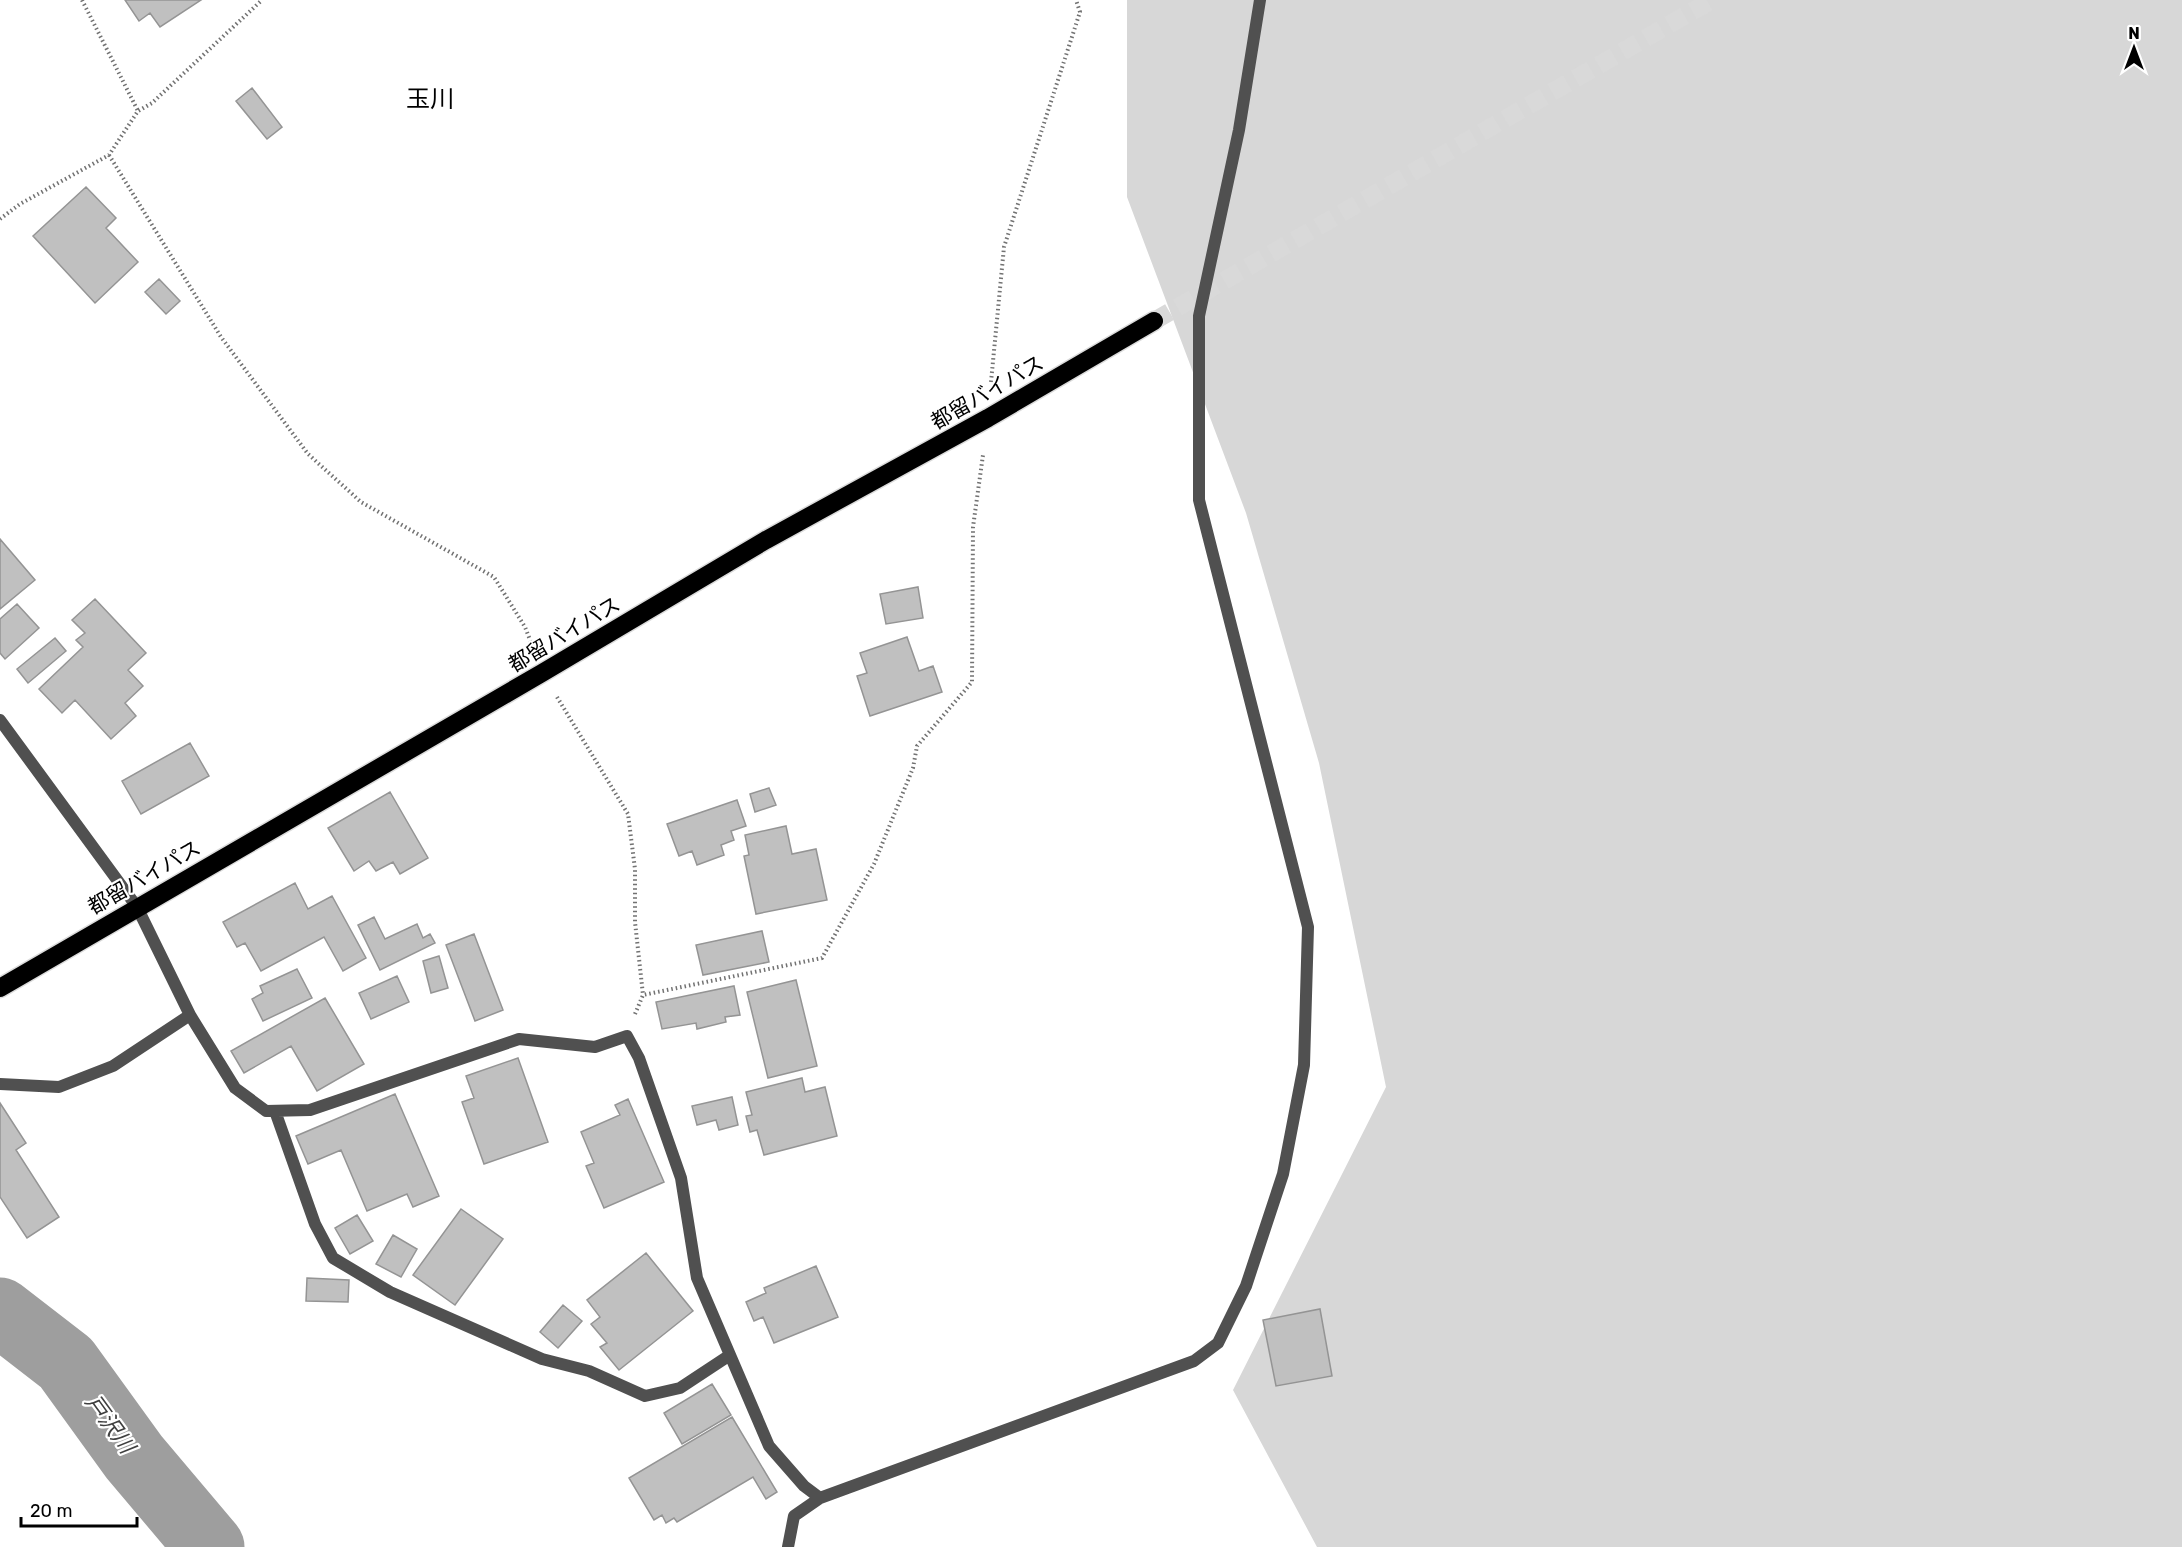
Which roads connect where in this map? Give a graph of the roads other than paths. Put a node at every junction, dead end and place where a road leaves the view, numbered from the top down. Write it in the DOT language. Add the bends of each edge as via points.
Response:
graph roads {
  1 [pos="1260,0"];
  2 [pos="1154,321"];
  3 [pos="0,720"];
  4 [pos="137,907"];
  5 [pos="0,988"];
  6 [pos="190,1015"];
  7 [pos="0,1084"];
  8 [pos="275,1111"];
  9 [pos="730,1355"];
  10 [pos="820,1498"];
  11 [pos="788,1547"];
  1 -- 10 [label="street" via="1239,130 1199,315 1199,500 1308,927 1304,1065 1282,1174 1246,1286 1218,1343 1194,1361"];
  2 -- 4 [label="highway, 都留バイパス" via="766,540"];
  3 -- 4 [label="street"];
  4 -- 5 [label="highway, 都留バイパス"];
  4 -- 6 [label="street"];
  6 -- 7 [label="street" via="113,1065 59,1087"];
  6 -- 8 [label="street" via="235,1088 266,1111"];
  8 -- 9 [label="street" via="315,1224 333,1258 390,1292 542,1359 589,1371 645,1396 680,1388"];
  8 -- 9 [label="street" via="310,1110 519,1039 596,1047 627,1036 639,1058 681,1178 697,1278"];
  9 -- 10 [label="street" via="770,1446 804,1486"];
  10 -- 11 [label="street" via="794,1516"];
}
